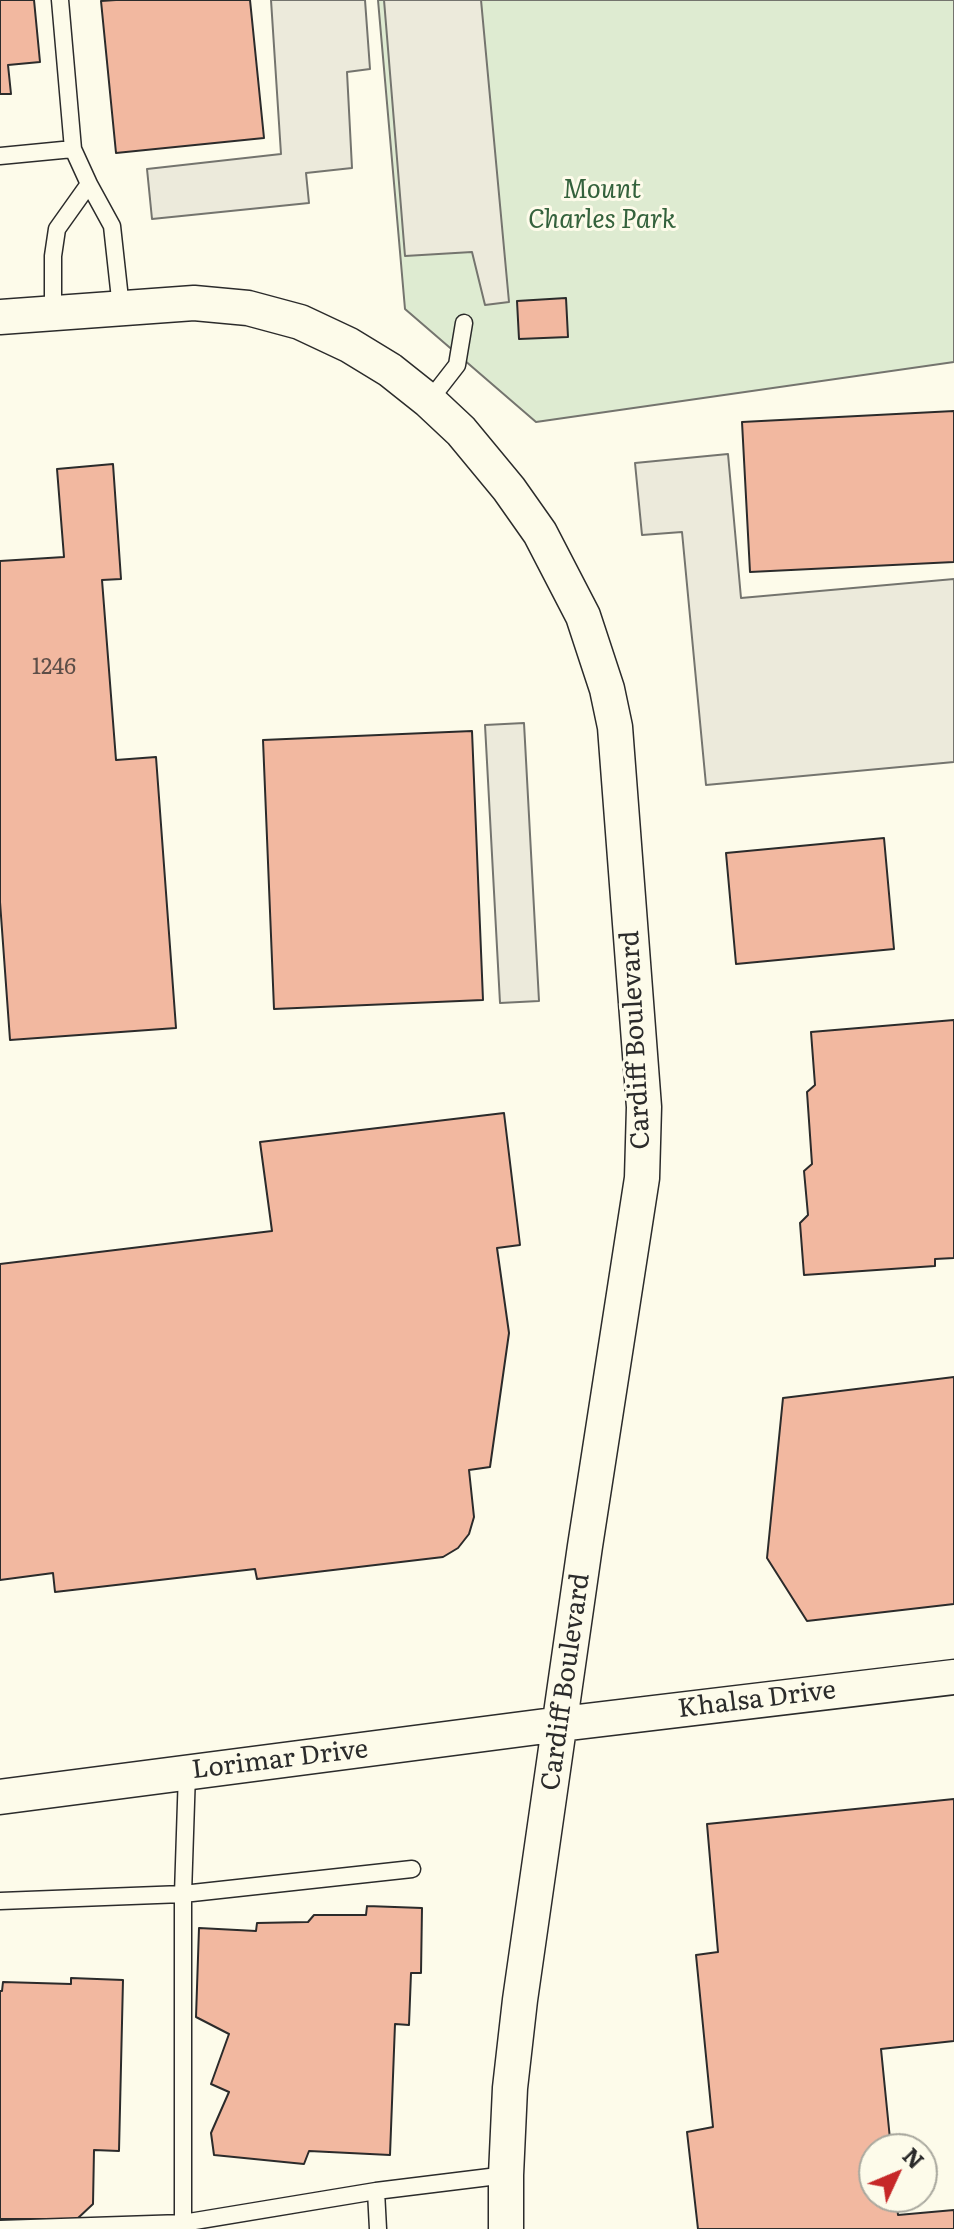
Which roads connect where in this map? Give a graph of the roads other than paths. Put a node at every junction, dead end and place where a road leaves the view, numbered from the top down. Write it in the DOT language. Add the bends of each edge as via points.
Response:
graph roads {
  1 [pos="60,0"];
  2 [pos="73,149"];
  3 [pos="0,156"];
  4 [pos="89,184"];
  5 [pos="121,308"];
  6 [pos="53,313"];
  7 [pos="0,317"];
  8 [pos="464,323"];
  9 [pos="429,401"];
  10 [pos="954,1677"];
  11 [pos="561,1724"];
  12 [pos="187,1772"];
  13 [pos="0,1797"];
  14 [pos="412,1869"];
  15 [pos="183,1894"];
  16 [pos="0,1901"];
  17 [pos="506,2175"];
  18 [pos="376,2191"];
  19 [pos="183,2223"];
  20 [pos="0,2229"];
  21 [pos="378,2229"];
  22 [pos="506,2229"];
  1 -- 2 [label="lane"];
  2 -- 3 [label="lane"];
  2 -- 4 [label="lane"];
  4 -- 5 [label="lane" via="112,226"];
  4 -- 6 [label="lane" via="57,229"];
  5 -- 6 [label="street, Cardiff Boulevard"];
  5 -- 9 [label="street, Cardiff Boulevard" via="194,303 248,308 300,322 390,370"];
  6 -- 7 [label="street, Cardiff Boulevard"];
  8 -- 9 [label="lane" via="457,365"];
  9 -- 11 [label="street, Cardiff Boulevard" via="485,457 547,545 583,616 615,727 644,1107 642,1178"];
  10 -- 11 [label="street, Khalsa Drive"];
  11 -- 12 [label="street, Lorimar Drive"];
  11 -- 17 [label="street, Cardiff Boulevard" via="520,2000"];
  12 -- 13 [label="street, Lorimar Drive"];
  12 -- 15 [label="lane"];
  14 -- 15 [label="lane"];
  15 -- 16 [label="lane"];
  15 -- 19 [label="lane"];
  17 -- 18 [label="lane"];
  17 -- 22 [label="street, Cardiff Boulevard"];
  18 -- 19 [label="lane"];
  18 -- 21 [label="lane"];
  19 -- 20 [label="lane"];
}
